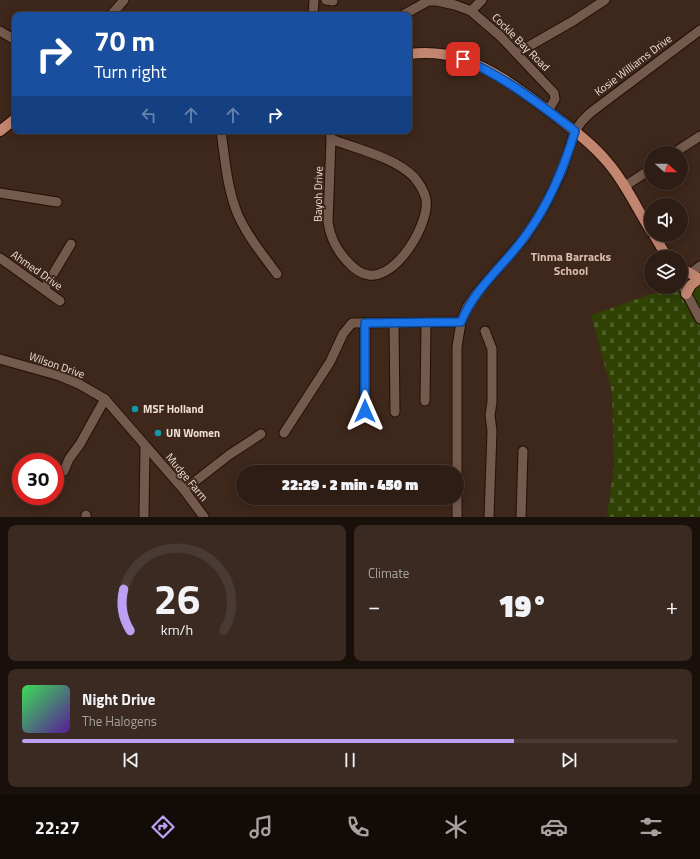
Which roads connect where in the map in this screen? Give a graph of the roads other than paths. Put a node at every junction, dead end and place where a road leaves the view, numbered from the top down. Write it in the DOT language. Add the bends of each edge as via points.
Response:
graph roads {
  1 [pos="124,0"];
  2 [pos="314,0"];
  3 [pos="482,0"];
  4 [pos="605,0"];
  5 [pos="428,1"];
  6 [pos="471,11"];
  7 [pos="114,12"];
  8 [pos="314,12"];
  9 [pos="409,12"];
  10 [pos="700,30"];
  11 [pos="0,31"];
  12 [pos="12,38"];
  13 [pos="517,53"];
  14 [pos="412,54"];
  15 [pos="548,111"];
  16 [pos="12,121"];
  17 [pos="0,131"];
  18 [pos="575,131"];
  19 [pos="221,134"];
  20 [pos="330,135"];
  21 [pos="700,136"];
  22 [pos="685,146"];
  23 [pos="644,174"];
  24 [pos="625,186"];
  25 [pos="0,193"];
  26 [pos="57,202"];
  27 [pos="644,219"];
  28 [pos="72,244"];
  29 [pos="0,258"];
  30 [pos="700,266"];
  31 [pos="277,274"];
  32 [pos="696,277"];
  33 [pos="44,289"];
  34 [pos="688,290"];
  35 [pos="686,294"];
  36 [pos="60,301"];
  37 [pos="700,319"];
  38 [pos="426,322"];
  39 [pos="461,322"];
  40 [pos="365,323"];
  41 [pos="394,323"];
  42 [pos="485,330"];
  43 [pos="0,359"];
  44 [pos="105,399"];
  45 [pos="425,401"];
  46 [pos="365,411"];
  47 [pos="395,412"];
  48 [pos="284,433"];
  49 [pos="261,434"];
  50 [pos="145,446"];
  51 [pos="523,451"];
  52 [pos="64,471"];
  53 [pos="184,490"];
  54 [pos="144,517"];
  55 [pos="204,517"];
  56 [pos="457,517"];
  57 [pos="489,517"];
  58 [pos="521,517"];
  1 -- 7 [label="street"];
  2 -- 8 [label="street"];
  3 -- 6 [label="street"];
  4 -- 13 [label="street"];
  5 -- 6 [label="street, Cockle Bay Road" via="447,2"];
  5 -- 9 [label="street, Cockle Bay Road"];
  6 -- 13 [label="street, Cockle Bay Road"];
  10 -- 18 [label="street, Kosie Williams Drive" via="590,113"];
  11 -- 12 [label="street"];
  13 -- 15 [label="street, Cockle Bay Road" via="554,93 555,99"];
  14 -- 15 [label="main road" via="444,54 485,68"];
  15 -- 18 [label="main road"];
  16 -- 17 [label="main road"];
  18 -- 24 [label="main road" via="599,152"];
  18 -- 39 [label="street" via="562,171 545,206 526,236 475,295"];
  19 -- 31 [label="street" via="226,169 238,214 248,234"];
  20 -- 20 [label="street, Bayoh Drive" via="405,170 415,178 426,199 421,227 414,240 396,263 378,274 361,273 353,267 330,236"];
  21 -- 22 [label="street"];
  23 -- 24 [label="street"];
  24 -- 27 [label="main road"];
  25 -- 26 [label="street"];
  28 -- 33 [label="street"];
  29 -- 33 [label="street, Ahmed Drive"];
  30 -- 32 [label="street"];
  32 -- 34 [label="main road"];
  33 -- 36 [label="street, Ahmed Drive"];
  35 -- 37 [label="street"];
  38 -- 39 [label="street"];
  38 -- 41 [label="street"];
  38 -- 45 [label="street"];
  39 -- 56 [label="street" via="457,347"];
  40 -- 41 [label="street"];
  40 -- 46 [label="street"];
  40 -- 48 [label="street" via="352,323 342,334 330,362"];
  41 -- 47 [label="street"];
  42 -- 57 [label="street" via="492,349"];
  43 -- 44 [label="street, Wilson Drive" via="60,376"];
  44 -- 50 [label="street, Mudge Farm"];
  44 -- 52 [label="street"];
  49 -- 53 [label="street"];
  50 -- 53 [label="street, Mudge Farm"];
  50 -- 54 [label="street"];
  51 -- 58 [label="street"];
  53 -- 55 [label="street, Mudge Farm"];
}
